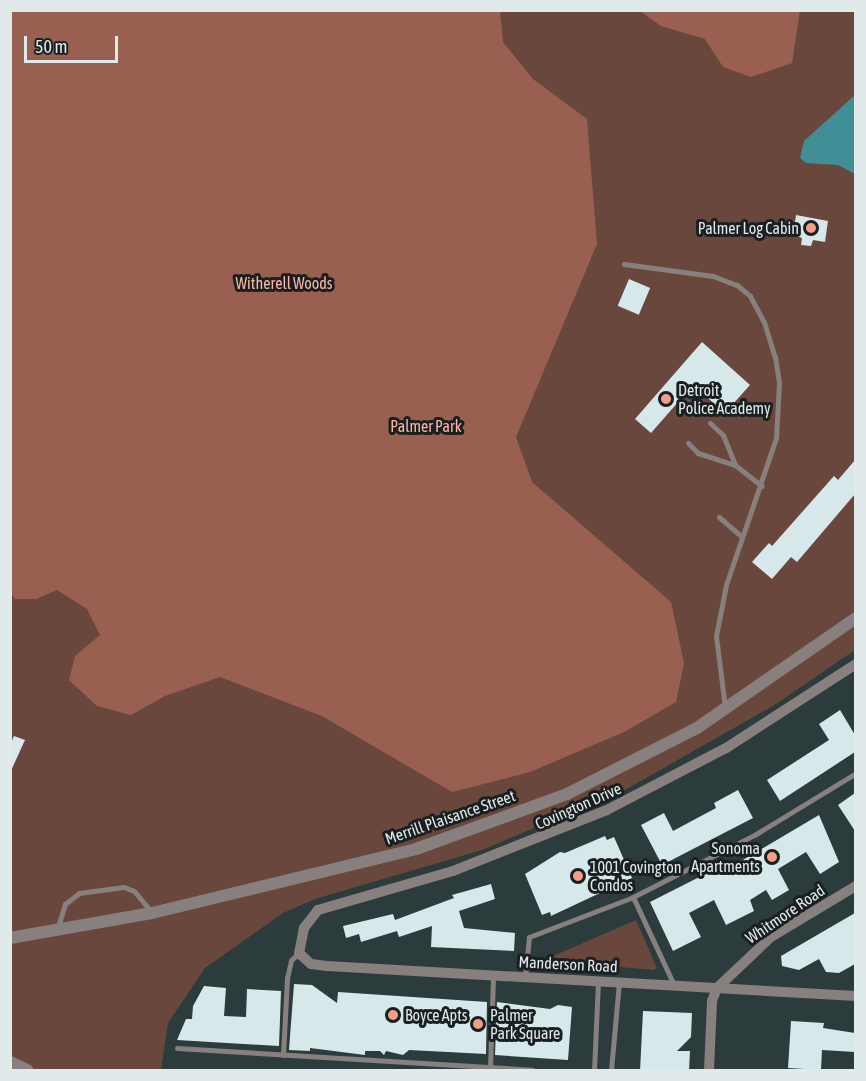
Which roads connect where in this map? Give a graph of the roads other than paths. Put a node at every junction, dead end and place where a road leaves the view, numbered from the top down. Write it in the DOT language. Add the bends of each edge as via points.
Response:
graph roads {
  1 [pos="624,264"];
  2 [pos="710,423"];
  3 [pos="688,443"];
  4 [pos="735,465"];
  5 [pos="762,486"];
  6 [pos="719,517"];
  7 [pos="742,537"];
  8 [pos="855,618"];
  9 [pos="855,664"];
  10 [pos="725,709"];
  11 [pos="855,773"];
  12 [pos="855,886"];
  13 [pos="633,897"];
  14 [pos="152,913"];
  15 [pos="57,930"];
  16 [pos="10,938"];
  17 [pos="299,953"];
  18 [pos="493,975"];
  19 [pos="525,977"];
  20 [pos="598,981"];
  21 [pos="619,982"];
  22 [pos="674,985"];
  23 [pos="717,988"];
  24 [pos="855,996"];
  25 [pos="177,1048"];
  26 [pos="283,1055"];
  27 [pos="10,1062"];
  28 [pos="490,1068"];
  29 [pos="27,1071"];
  30 [pos="532,1071"];
  31 [pos="594,1071"];
  32 [pos="611,1071"];
  33 [pos="709,1071"];
  1 -- 5 [label="lane" via="713,276 737,285 750,296 764,322 779,383 777,438"];
  2 -- 4 [label="lane" via="729,444"];
  3 -- 4 [label="lane" via="698,453"];
  4 -- 5 [label="lane"];
  5 -- 7 [label="lane"];
  6 -- 7 [label="lane"];
  7 -- 10 [label="lane" via="716,636"];
  8 -- 10 [label="street, Merrill Plaisance Street"];
  9 -- 17 [label="street, Covington Drive" via="768,723 644,792 492,857 323,908 307,921"];
  10 -- 14 [label="street, Merrill Plaisance Street" via="614,773 444,839"];
  11 -- 13 [label="lane" via="756,834"];
  12 -- 23 [label="street, Whitmore Road" via="771,937"];
  13 -- 19 [label="lane" via="529,937"];
  13 -- 22 [label="lane"];
  14 -- 15 [label="street, Merrill Plaisance Street"];
  14 -- 15 [label="lane" via="134,891 124,887 79,893 65,904"];
  15 -- 16 [label="street, Merrill Plaisance Street"];
  17 -- 18 [label="street, Manderson Road" via="311,964 327,966"];
  17 -- 26 [label="lane" via="291,960 287,978"];
  18 -- 19 [label="street, Manderson Road"];
  18 -- 28 [label="lane"];
  19 -- 20 [label="street, Manderson Road"];
  20 -- 21 [label="street, Manderson Road"];
  20 -- 31 [label="lane"];
  21 -- 22 [label="street, Manderson Road"];
  21 -- 32 [label="lane"];
  22 -- 23 [label="street, Manderson Road"];
  23 -- 24 [label="street, Manderson Road"];
  23 -- 33 [label="street" via="712,1001"];
  25 -- 26 [label="lane"];
  26 -- 28 [label="lane"];
  27 -- 29 [label="street"];
  28 -- 30 [label="lane"];
}
